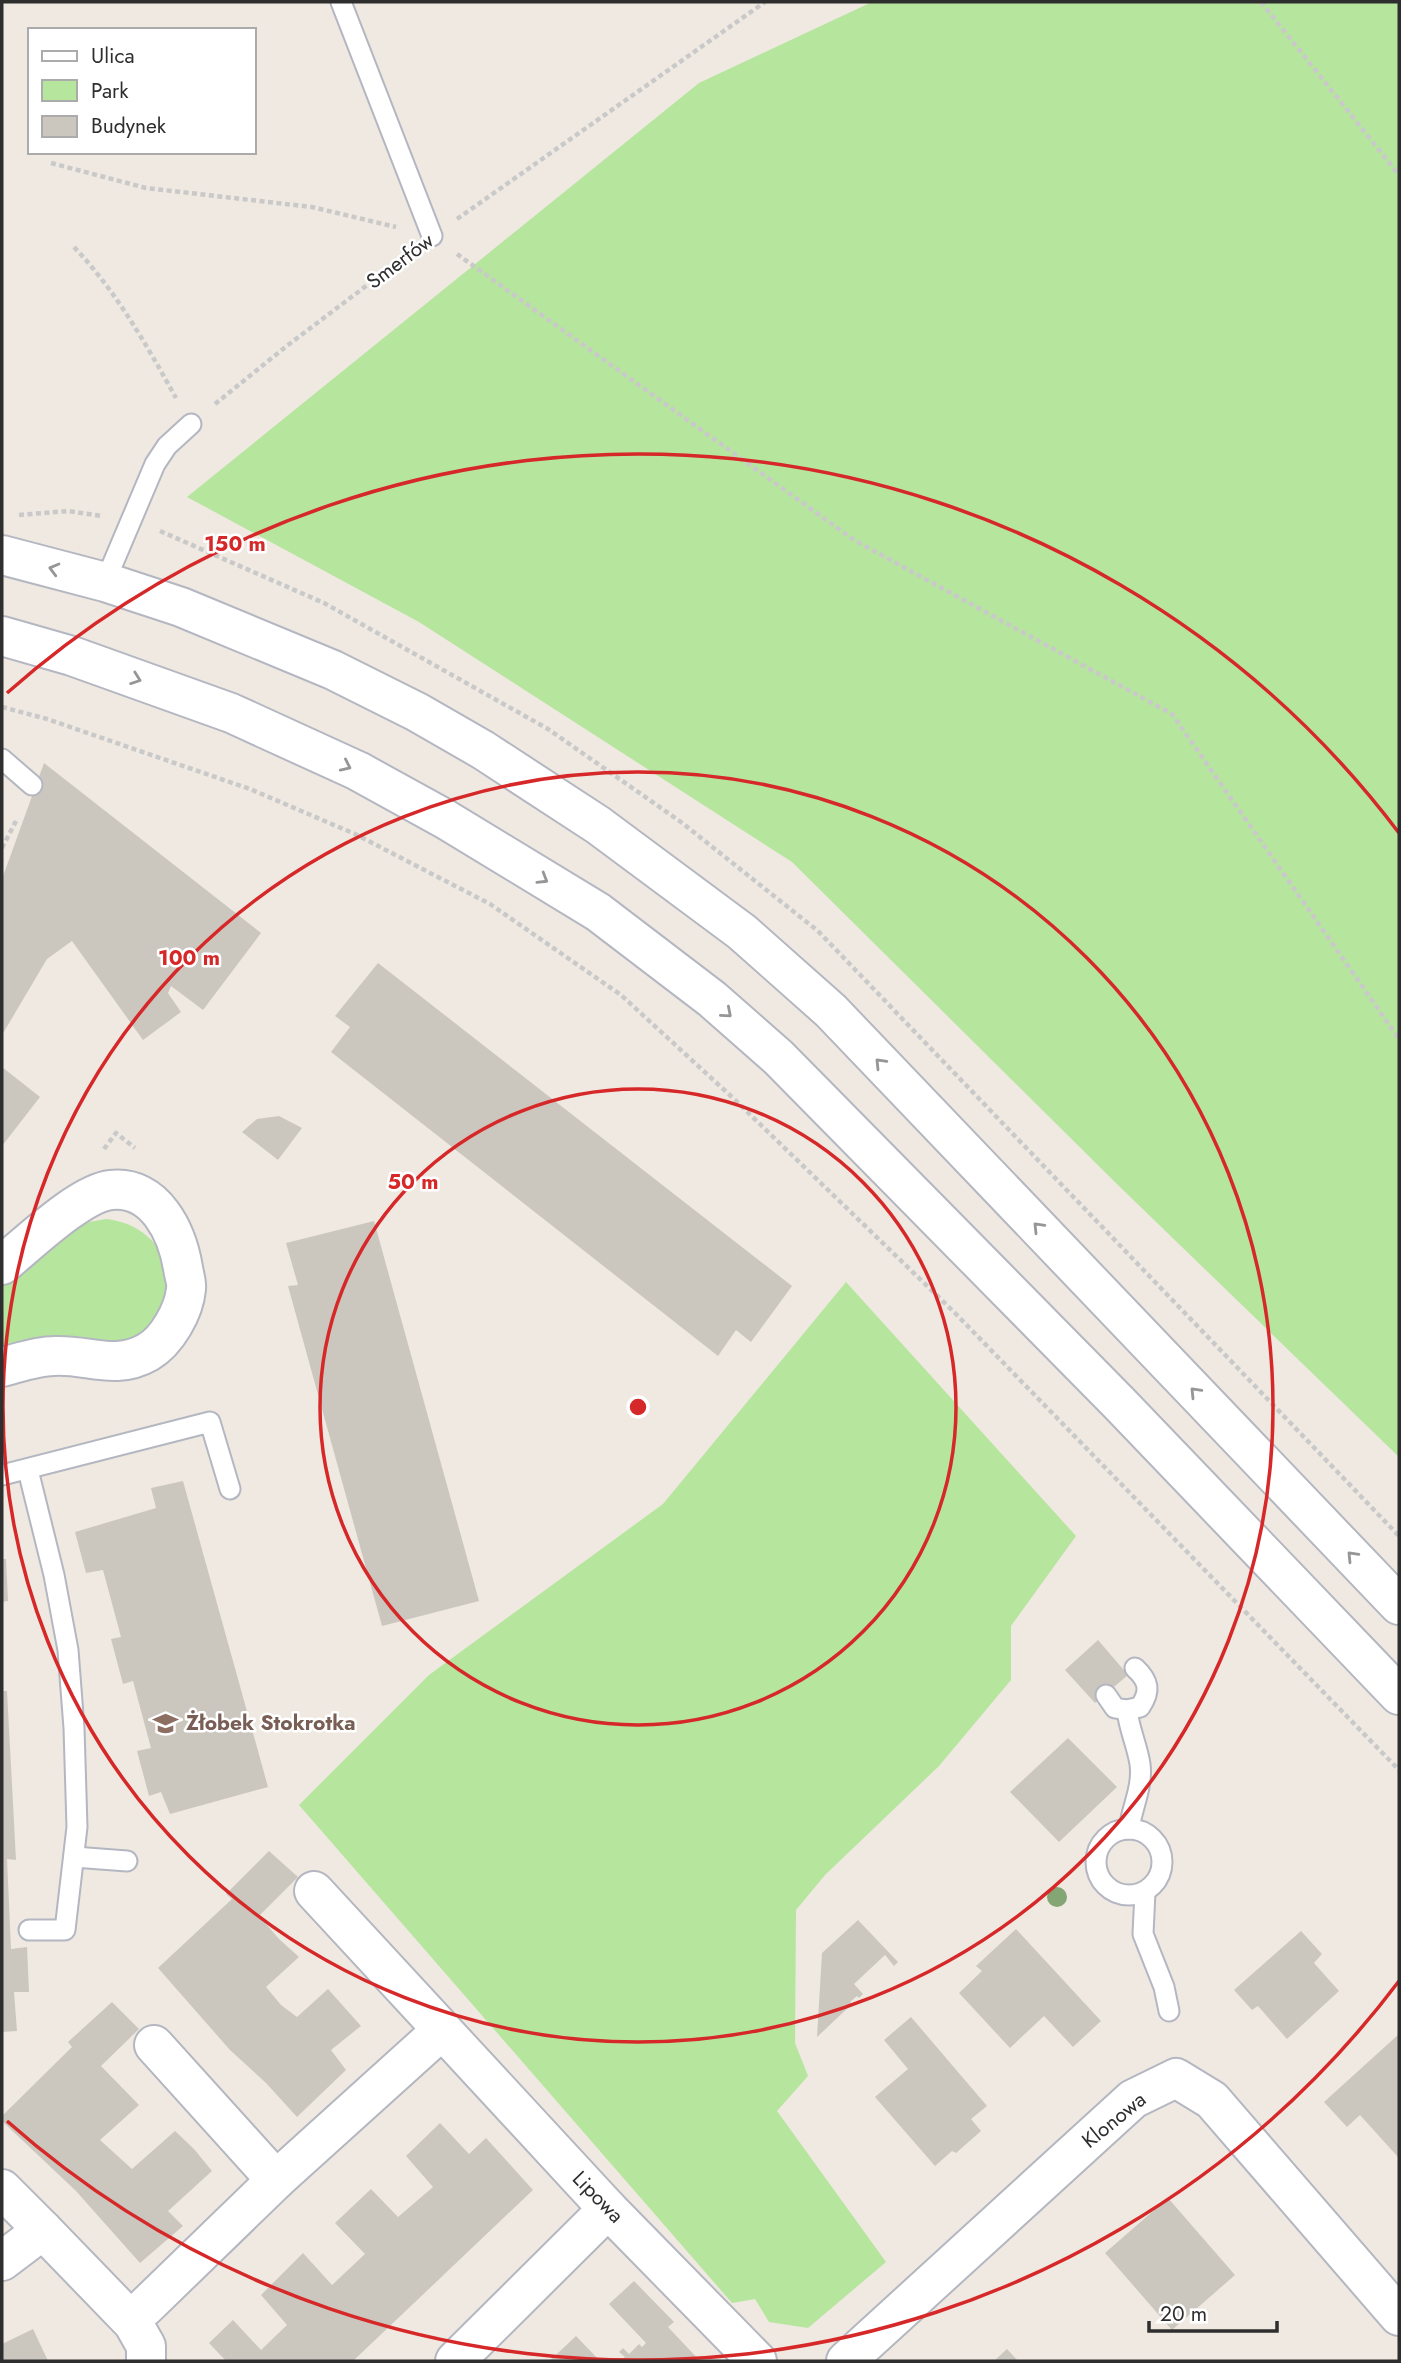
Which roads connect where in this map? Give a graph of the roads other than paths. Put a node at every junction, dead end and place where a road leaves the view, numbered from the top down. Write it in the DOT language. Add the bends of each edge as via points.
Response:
graph roads {
  1 [pos="341,2"];
  2 [pos="432,236"];
  3 [pos="191,424"];
  4 [pos="2,555"];
  5 [pos="105,582"];
  6 [pos="2,636"];
  7 [pos="2,759"];
  8 [pos="33,785"];
  9 [pos="2,1265"];
  10 [pos="2,1367"];
  11 [pos="28,1469"];
  12 [pos="2,1475"];
  13 [pos="230,1489"];
  14 [pos="1399,1605"];
  15 [pos="1135,1668"];
  16 [pos="1106,1695"];
  17 [pos="1399,1695"];
  18 [pos="1127,1710"];
  19 [pos="1129,1829"];
  20 [pos="74,1857"];
  21 [pos="127,1861"];
  22 [pos="314,1891"];
  23 [pos="1145,1892"];
  24 [pos="29,1930"];
  25 [pos="1169,2011"];
  26 [pos="441,2031"];
  27 [pos="154,2045"];
  28 [pos="276,2180"];
  29 [pos="2,2189"];
  30 [pos="608,2208"];
  31 [pos="43,2230"];
  32 [pos="2,2261"];
  33 [pos="145,2307"];
  34 [pos="1399,2316"];
  35 [pos="146,2361"];
  36 [pos="455,2361"];
  37 [pos="757,2361"];
  38 [pos="846,2361"];
  1 -- 2 [label="lane"];
  3 -- 5 [label="lane" via="155,464"];
  5 -- 4 [label="main road, one-way"];
  14 -- 5 [label="main road, one-way" via="831,1011 743,932 598,825 417,712 321,664 181,607"];
  6 -- 17 [label="main road, one-way" via="231,713 358,771 598,912 712,999 778,1057 1119,1402"];
  7 -- 8 [label="lane"];
  9 -- 10 [label="main road" via="77,1205 110,1190 135,1191 158,1209 173,1230 186,1289 166,1336 149,1352 103,1362 52,1356"];
  11 -- 12 [label="lane"];
  11 -- 13 [label="lane" via="210,1422"];
  11 -- 20 [label="lane" via="68,1650 77,1815"];
  15 -- 18 [label="lane" via="1147,1684 1147,1696 1140,1707"];
  16 -- 18 [label="lane" via="1115,1707"];
  18 -- 19 [label="lane" via="1140,1774"];
  19 -- 23 [label="lane" via="1149,1836 1161,1854 1160,1876"];
  19 -- 23 [label="lane" via="1108,1836 1096,1854 1096,1866 1104,1885 1113,1892 1123,1896"];
  20 -- 21 [label="lane"];
  20 -- 24 [label="lane" via="65,1930"];
  22 -- 26 [label="main road, Lipowa"];
  23 -- 25 [label="lane" via="1143,1934"];
  26 -- 28 [label="main road"];
  26 -- 30 [label="main road, Lipowa"];
  27 -- 28 [label="main road"];
  28 -- 33 [label="main road"];
  29 -- 31 [label="main road"];
  30 -- 36 [label="main road"];
  30 -- 37 [label="main road, Lipowa"];
  31 -- 32 [label="main road"];
  31 -- 35 [label="main road" via="133,2323 146,2346"];
  34 -- 38 [label="main road, Klonowa" via="1212,2100 1176,2078 1133,2099"];
}
